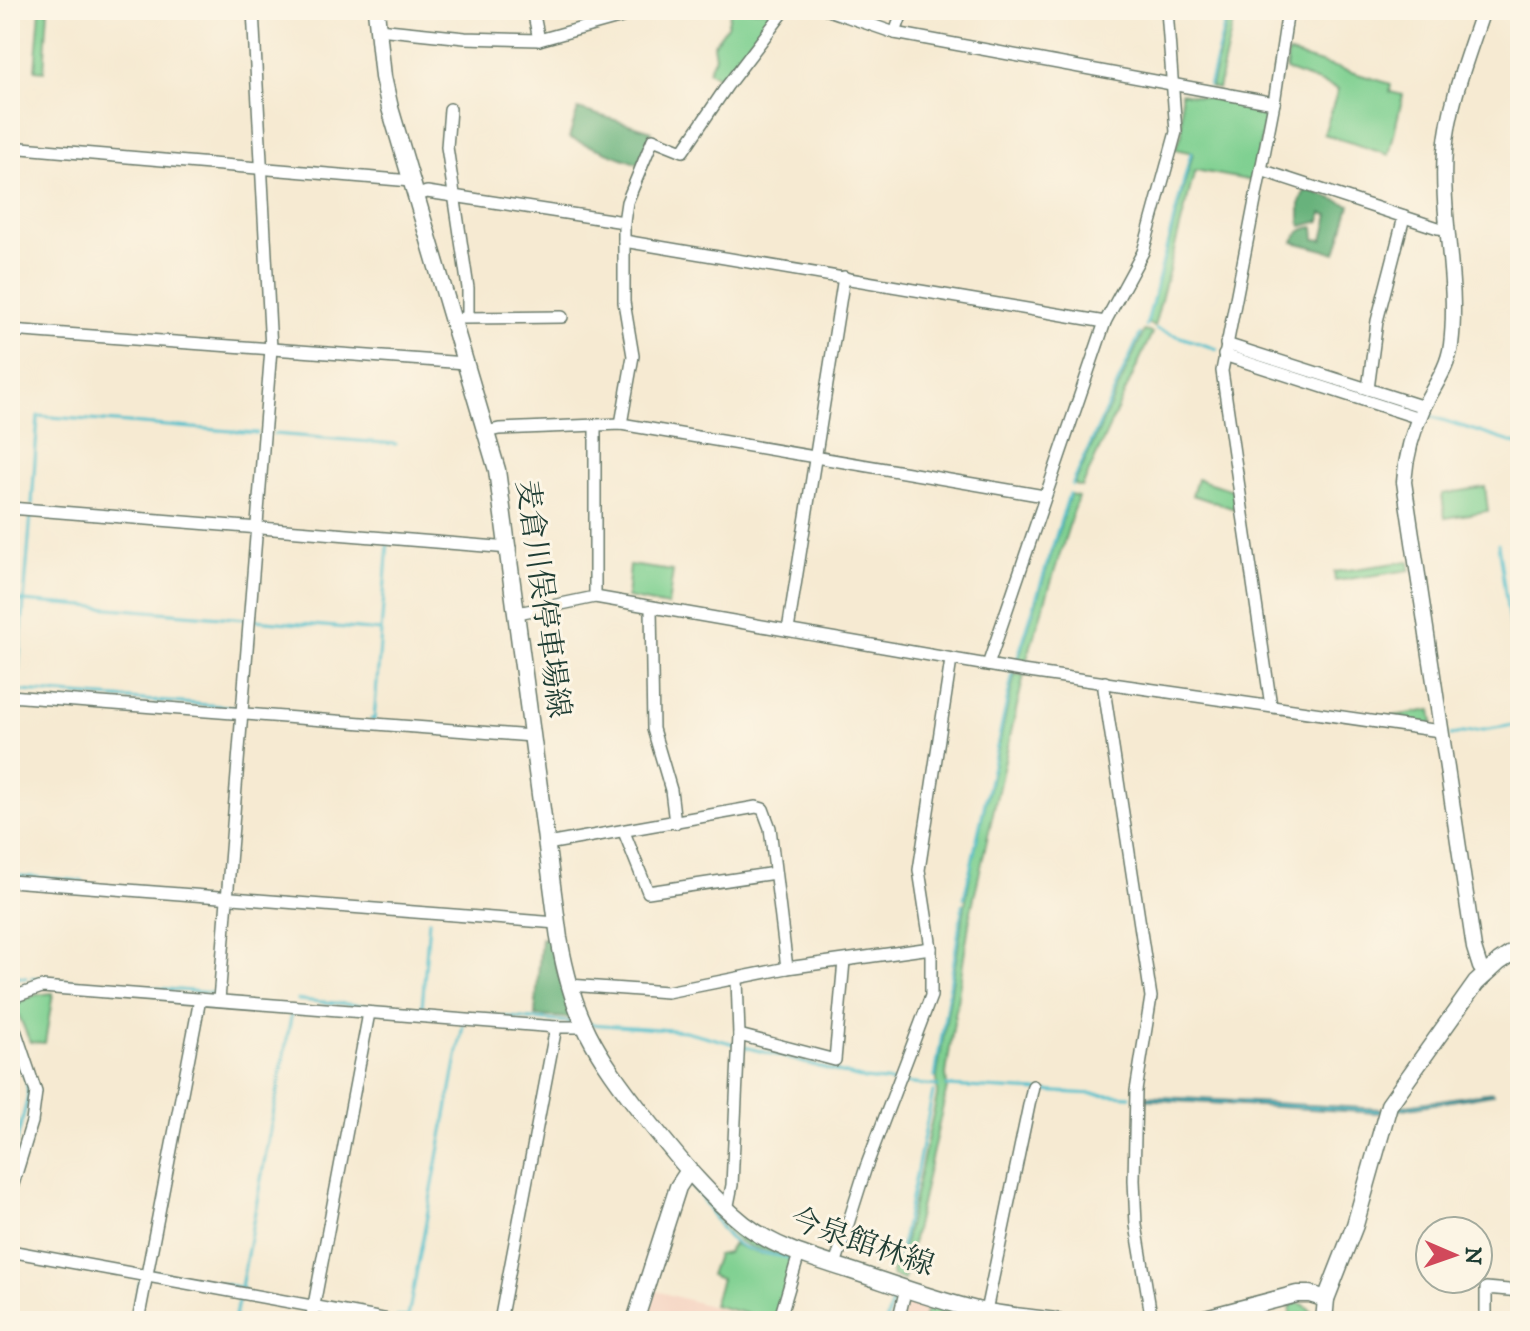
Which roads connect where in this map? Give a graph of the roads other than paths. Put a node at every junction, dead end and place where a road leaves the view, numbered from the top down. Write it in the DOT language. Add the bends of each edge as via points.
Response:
graph roads {
  1 [pos="240,10"];
  2 [pos="253,10"];
  3 [pos="270,10"];
  4 [pos="376,10"];
  5 [pos="533,10"];
  6 [pos="632,10"];
  7 [pos="785,10"];
  8 [pos="828,10"];
  9 [pos="903,10"];
  10 [pos="1167,10"];
  11 [pos="1288,10"];
  12 [pos="1483,10"];
  13 [pos="378,29"];
  14 [pos="895,33"];
  15 [pos="539,40"];
  16 [pos="1174,84"];
  17 [pos="1274,103"];
  18 [pos="450,109"];
  19 [pos="10,147"];
  20 [pos="263,168"];
  21 [pos="1261,170"];
  22 [pos="413,188"];
  23 [pos="454,198"];
  24 [pos="1404,217"];
  25 [pos="624,222"];
  26 [pos="1448,229"];
  27 [pos="624,241"];
  28 [pos="844,277"];
  29 [pos="562,317"];
  30 [pos="460,319"];
  31 [pos="1105,322"];
  32 [pos="10,330"];
  33 [pos="271,349"];
  34 [pos="1225,349"];
  35 [pos="465,363"];
  36 [pos="1368,389"];
  37 [pos="1422,412"];
  38 [pos="621,424"];
  39 [pos="595,425"];
  40 [pos="486,432"];
  41 [pos="816,457"];
  42 [pos="1044,496"];
  43 [pos="10,508"];
  44 [pos="259,527"];
  45 [pos="510,548"];
  46 [pos="595,597"];
  47 [pos="651,608"];
  48 [pos="518,613"];
  49 [pos="788,630"];
  50 [pos="951,660"];
  51 [pos="988,665"];
  52 [pos="1105,682"];
  53 [pos="10,696"];
  54 [pos="1271,706"];
  55 [pos="243,714"];
  56 [pos="1440,731"];
  57 [pos="532,736"];
  58 [pos="675,823"];
  59 [pos="624,832"];
  60 [pos="547,844"];
  61 [pos="775,873"];
  62 [pos="10,881"];
  63 [pos="227,898"];
  64 [pos="557,923"];
  65 [pos="931,948"];
  66 [pos="1520,948"];
  67 [pos="844,961"];
  68 [pos="787,968"];
  69 [pos="1486,972"];
  70 [pos="737,979"];
  71 [pos="569,985"];
  72 [pos="10,998"];
  73 [pos="200,999"];
  74 [pos="219,1000"];
  75 [pos="369,1013"];
  76 [pos="10,1015"];
  77 [pos="556,1027"];
  78 [pos="584,1027"];
  79 [pos="739,1035"];
  80 [pos="1033,1086"];
  81 [pos="688,1172"];
  82 [pos="10,1194"];
  83 [pos="727,1210"];
  84 [pos="10,1251"];
  85 [pos="799,1254"];
  86 [pos="835,1265"];
  87 [pos="146,1276"];
  88 [pos="906,1288"];
  89 [pos="1520,1291"];
  90 [pos="1326,1299"];
  91 [pos="314,1306"];
  92 [pos="986,1311"];
  93 [pos="138,1321"];
  94 [pos="311,1321"];
  95 [pos="394,1321"];
  96 [pos="500,1321"];
  97 [pos="635,1321"];
  98 [pos="779,1321"];
  99 [pos="898,1321"];
  100 [pos="1056,1321"];
  101 [pos="1152,1321"];
  102 [pos="1194,1321"];
  103 [pos="1324,1321"];
  104 [pos="1486,1321"];
  1 -- 2 [label="street"];
  2 -- 3 [label="street"];
  2 -- 20 [label="street"];
  4 -- 13 [label="main road, 麦倉川俣停車場線"];
  5 -- 15 [label="street"];
  6 -- 15 [label="street"];
  7 -- 25 [label="street" via="683,151 653,139"];
  8 -- 14 [label="street"];
  9 -- 14 [label="street"];
  10 -- 16 [label="street"];
  11 -- 17 [label="street"];
  12 -- 26 [label="street" via="1448,128"];
  13 -- 15 [label="street"];
  13 -- 22 [label="main road, 麦倉川俣停車場線" via="383,77"];
  14 -- 16 [label="street"];
  16 -- 17 [label="street"];
  16 -- 31 [label="street" via="1176,132 1143,252"];
  17 -- 21 [label="street"];
  18 -- 23 [label="street" via="447,147"];
  19 -- 20 [label="street"];
  20 -- 22 [label="street" via="401,182"];
  20 -- 33 [label="street"];
  21 -- 24 [label="street"];
  21 -- 34 [label="street"];
  22 -- 23 [label="street"];
  22 -- 30 [label="main road, 麦倉川俣停車場線"];
  23 -- 25 [label="street"];
  23 -- 30 [label="street" via="468,288"];
  24 -- 26 [label="street"];
  24 -- 36 [label="street" via="1377,321"];
  25 -- 27 [label="street"];
  26 -- 37 [label="street" via="1450,349"];
  27 -- 28 [label="street"];
  27 -- 38 [label="street" via="624,302 633,356"];
  28 -- 31 [label="street"];
  28 -- 41 [label="street"];
  29 -- 30 [label="street"];
  30 -- 35 [label="main road, 麦倉川俣停車場線"];
  31 -- 42 [label="street"];
  32 -- 33 [label="street"];
  33 -- 35 [label="street"];
  33 -- 44 [label="street"];
  34 -- 36 [label="street"];
  34 -- 37 [label="street"];
  34 -- 54 [label="street" via="1222,382"];
  35 -- 40 [label="main road, 麦倉川俣停車場線"];
  36 -- 37 [label="street"];
  37 -- 56 [label="street" via="1407,447 1404,482"];
  38 -- 39 [label="street"];
  38 -- 41 [label="street"];
  39 -- 40 [label="street"];
  39 -- 46 [label="street"];
  40 -- 45 [label="main road, 麦倉川俣停車場線"];
  41 -- 42 [label="street"];
  41 -- 49 [label="street"];
  42 -- 51 [label="street"];
  43 -- 44 [label="street"];
  44 -- 45 [label="street"];
  44 -- 55 [label="street"];
  45 -- 48 [label="main road, 麦倉川俣停車場線"];
  46 -- 47 [label="street"];
  46 -- 48 [label="street"];
  47 -- 49 [label="street"];
  47 -- 58 [label="street" via="653,729"];
  48 -- 57 [label="main road, 麦倉川俣停車場線"];
  49 -- 50 [label="street"];
  50 -- 51 [label="street"];
  50 -- 65 [label="street" via="919,870"];
  51 -- 52 [label="street"];
  52 -- 54 [label="street"];
  52 -- 101 [label="street" via="1151,997 1136,1091 1134,1180"];
  53 -- 55 [label="street"];
  54 -- 56 [label="street"];
  55 -- 57 [label="street"];
  55 -- 63 [label="street"];
  56 -- 69 [label="street" via="1474,948"];
  57 -- 60 [label="main road, 麦倉川俣停車場線"];
  58 -- 59 [label="street"];
  58 -- 61 [label="street" via="763,809"];
  59 -- 60 [label="street"];
  59 -- 61 [label="street" via="648,892"];
  60 -- 64 [label="main road, 麦倉川俣停車場線"];
  61 -- 68 [label="street"];
  62 -- 63 [label="street"];
  63 -- 64 [label="street"];
  63 -- 74 [label="street"];
  64 -- 71 [label="main road, 麦倉川俣停車場線"];
  65 -- 67 [label="street"];
  65 -- 86 [label="street" via="927,1008"];
  66 -- 69 [label="main road"];
  67 -- 68 [label="street"];
  67 -- 79 [label="street" via="835,1060"];
  68 -- 70 [label="street"];
  69 -- 90 [label="main road" via="1385,1113 1363,1199"];
  70 -- 71 [label="street" via="667,992"];
  70 -- 79 [label="street"];
  71 -- 78 [label="main road, 麦倉川俣停車場線"];
  72 -- 73 [label="street" via="42,987"];
  73 -- 74 [label="street"];
  73 -- 87 [label="street"];
  74 -- 75 [label="street"];
  75 -- 77 [label="street"];
  75 -- 91 [label="street"];
  76 -- 82 [label="street" via="36,1092"];
  77 -- 78 [label="street"];
  77 -- 96 [label="street"];
  78 -- 81 [label="main road, 麦倉川俣停車場線" via="611,1073"];
  79 -- 83 [label="street"];
  80 -- 92 [label="street"];
  81 -- 83 [label="main road, 今泉館林線"];
  81 -- 97 [label="main road" via="678,1187"];
  83 -- 85 [label="main road, 今泉館林線" via="760,1236"];
  84 -- 87 [label="street"];
  85 -- 86 [label="main road, 今泉館林線"];
  85 -- 98 [label="street"];
  86 -- 88 [label="main road, 今泉館林線"];
  87 -- 91 [label="street"];
  87 -- 93 [label="street"];
  88 -- 92 [label="main road, 今泉館林線"];
  88 -- 99 [label="street"];
  89 -- 104 [label="street" via="1486,1288"];
  90 -- 102 [label="main road" via="1297,1294"];
  90 -- 103 [label="main road"];
  91 -- 94 [label="street"];
  91 -- 95 [label="street"];
  92 -- 100 [label="main road, 今泉館林線"];
}
